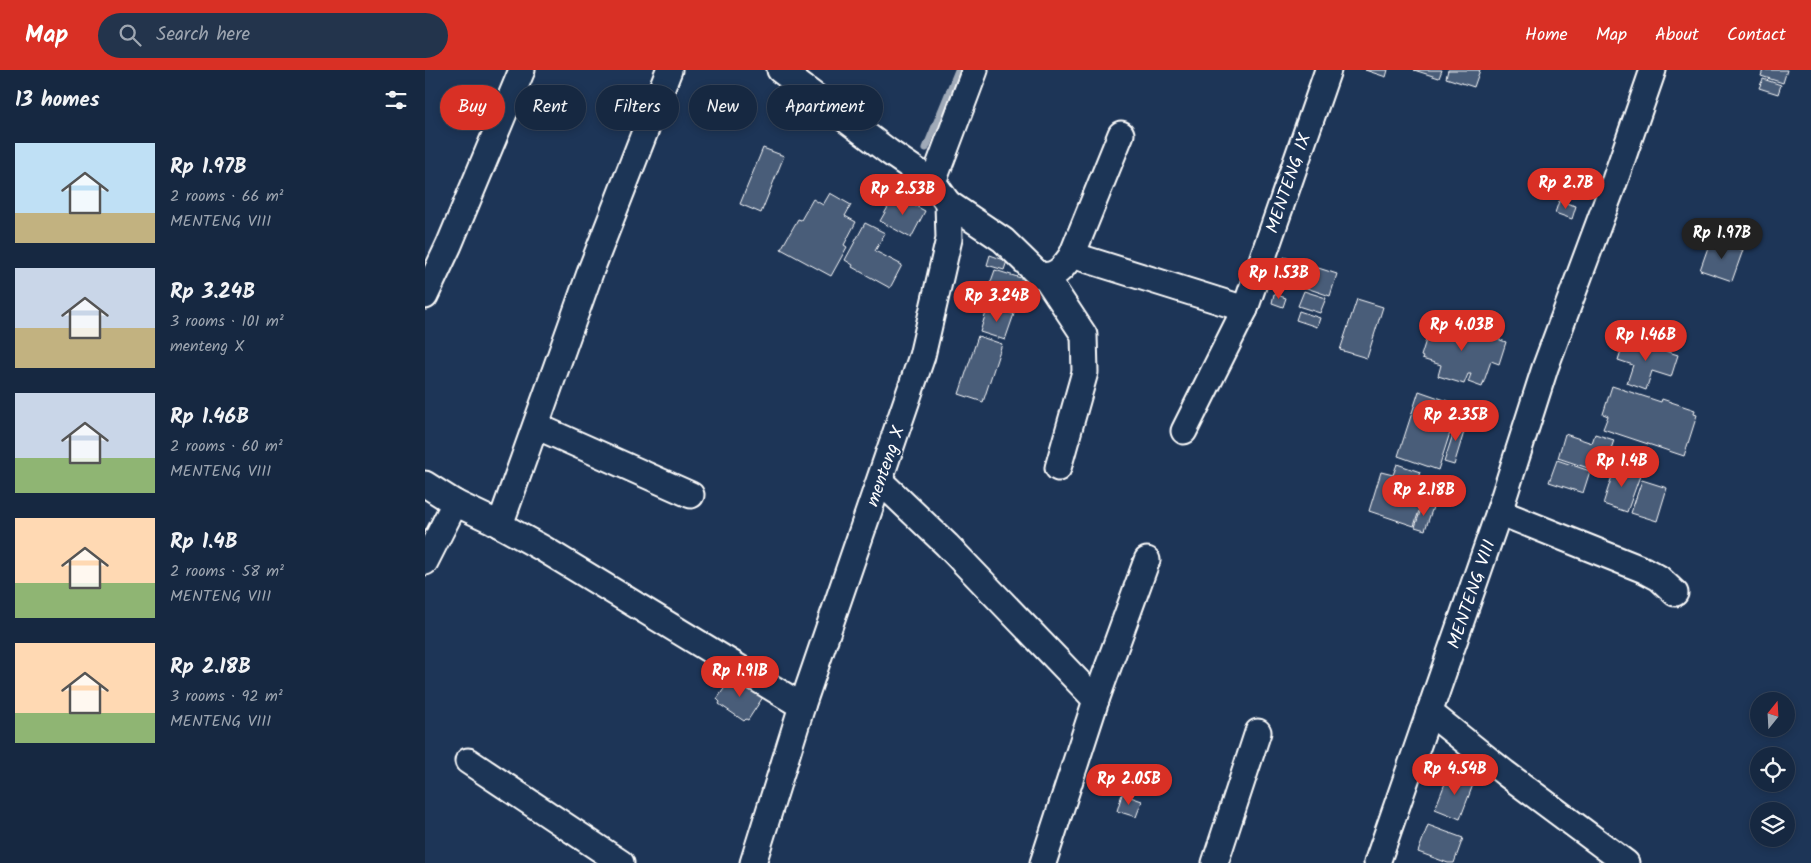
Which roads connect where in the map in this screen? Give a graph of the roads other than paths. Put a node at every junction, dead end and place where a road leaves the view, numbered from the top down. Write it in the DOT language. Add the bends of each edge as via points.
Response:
graph roads {
  1 [pos="522,70"];
  2 [pos="669,70"];
  3 [pos="975,70"];
  4 [pos="1328,70"];
  5 [pos="1653,70"];
  6 [pos="787,72"];
  7 [pos="1121,134"];
  8 [pos="933,182"];
  9 [pos="948,203"];
  10 [pos="1072,255"];
  11 [pos="1045,276"];
  12 [pos="425,296"];
  13 [pos="1245,309"];
  14 [pos="536,426"];
  15 [pos="1184,431"];
  16 [pos="1058,468"];
  17 [pos="880,481"];
  18 [pos="425,484"];
  19 [pos="691,495"];
  20 [pos="455,503"];
  21 [pos="1499,512"];
  22 [pos="500,525"];
  23 [pos="1147,560"];
  24 [pos="425,562"];
  25 [pos="1675,593"];
  26 [pos="1096,700"];
  27 [pos="802,706"];
  28 [pos="1429,712"];
  29 [pos="1258,732"];
  30 [pos="468,761"];
  31 [pos="621,863"];
  32 [pos="753,863"];
  33 [pos="1043,863"];
  34 [pos="1215,863"];
  35 [pos="1377,863"];
  36 [pos="1626,863"];
  1 -- 12 [label="street"];
  2 -- 14 [label="street" via="591,270"];
  3 -- 8 [label="street"];
  4 -- 13 [label="street, MENTENG IX"];
  5 -- 21 [label="street, MENTENG VIII" via="1545,368"];
  6 -- 8 [label="street" via="889,152"];
  7 -- 10 [label="street"];
  8 -- 9 [label="street"];
  9 -- 11 [label="street" via="1003,240 1039,275"];
  9 -- 17 [label="street, menteng X" via="949,239 924,346"];
  10 -- 11 [label="street" via="1062,269 1054,275"];
  10 -- 13 [label="street"];
  11 -- 16 [label="street" via="1084,335 1085,372"];
  13 -- 15 [label="street, MENTENG IX"];
  14 -- 19 [label="street"];
  14 -- 22 [label="street"];
  17 -- 26 [label="street" via="947,545"];
  17 -- 27 [label="street, menteng X"];
  18 -- 20 [label="street"];
  20 -- 22 [label="street"];
  20 -- 24 [label="street"];
  21 -- 25 [label="street" via="1644,570 1659,578"];
  21 -- 28 [label="street, MENTENG VIII"];
  22 -- 27 [label="street"];
  23 -- 26 [label="street"];
  26 -- 33 [label="street"];
  27 -- 32 [label="street, menteng X"];
  28 -- 35 [label="street, MENTENG VIII"];
  28 -- 36 [label="street"];
  29 -- 34 [label="street"];
  30 -- 31 [label="street"];
}
